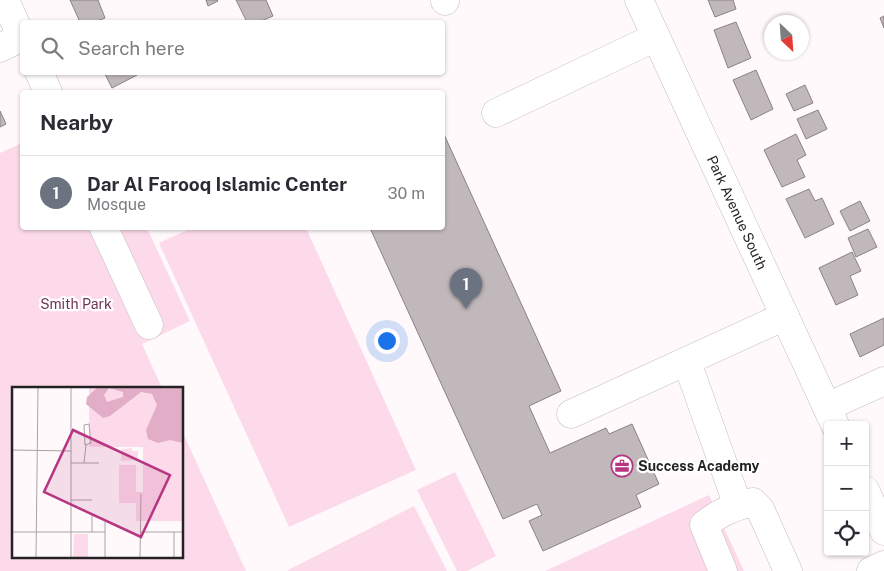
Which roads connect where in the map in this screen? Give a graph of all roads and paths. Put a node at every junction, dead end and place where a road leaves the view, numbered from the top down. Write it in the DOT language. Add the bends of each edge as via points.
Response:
graph roads {
  1 [pos="6,0"];
  2 [pos="638,0"];
  3 [pos="20,32"];
  4 [pos="656,37"];
  5 [pos="20,38"];
  6 [pos="0,48"];
  7 [pos="40,75"];
  8 [pos="47,90"];
  9 [pos="496,113"];
  10 [pos="105,230"];
  11 [pos="785,316"];
  12 [pos="149,325"];
  13 [pos="687,362"];
  14 [pos="884,381"];
  15 [pos="571,414"];
  16 [pos="831,416"];
  17 [pos="869,499"];
  18 [pos="738,506"];
  19 [pos="884,531"];
  20 [pos="884,565"];
  21 [pos="723,571"];
  22 [pos="788,571"];
  23 [pos="871,571"];
  1 -- 3 [label="street"];
  2 -- 4 [label="street, Park Avenue South"];
  4 -- 9 [label="street"];
  4 -- 11 [label="street, Park Avenue South"];
  5 -- 6 [label="street"];
  7 -- 8 [label="street"];
  10 -- 12 [label="street"];
  11 -- 13 [label="street"];
  11 -- 16 [label="street, Park Avenue South"];
  13 -- 15 [label="street"];
  13 -- 18 [label="street"];
  14 -- 16 [label="street"];
  17 -- 19 [label="street"];
  18 -- 21 [label="street" via="704,525"];
  18 -- 22 [label="street" via="753,502 760,509"];
  20 -- 23 [label="street"];
}
